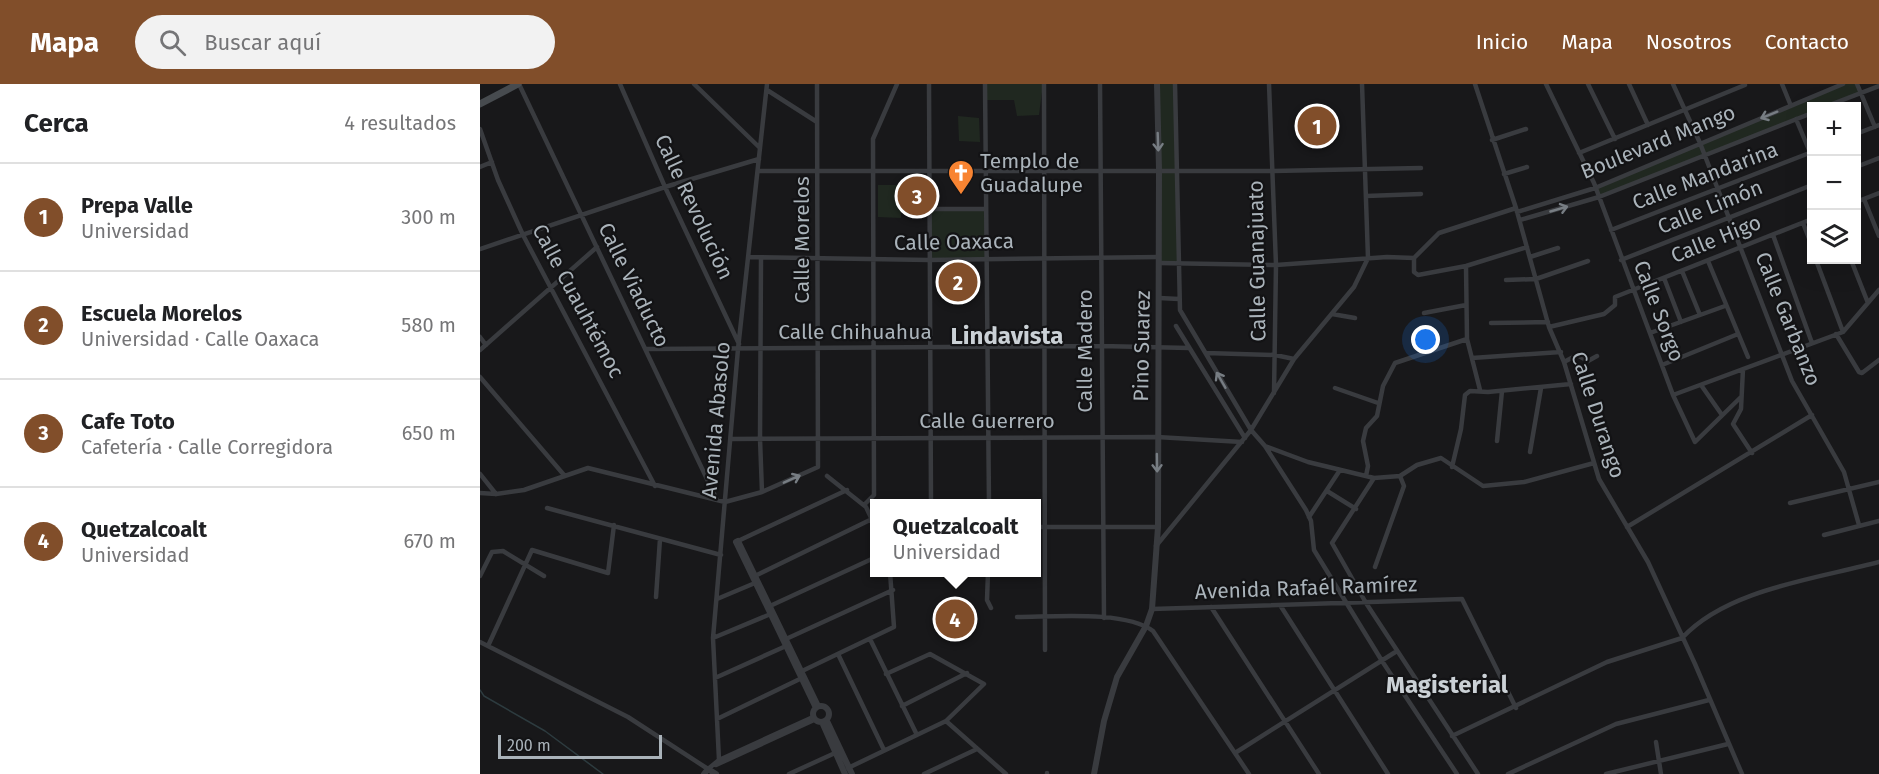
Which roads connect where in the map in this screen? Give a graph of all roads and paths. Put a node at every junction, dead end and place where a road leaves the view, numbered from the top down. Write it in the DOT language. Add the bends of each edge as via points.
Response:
graph roads {
  1 [pos="519,84"];
  2 [pos="620,84"];
  3 [pos="694,84"];
  4 [pos="817,84"];
  5 [pos="897,84"];
  6 [pos="929,84"];
  7 [pos="986,84"];
  8 [pos="1044,84"];
  9 [pos="1100,84"];
  10 [pos="1157,84"];
  11 [pos="1175,84"];
  12 [pos="1269,84"];
  13 [pos="1362,84"];
  14 [pos="1475,84"];
  15 [pos="1546,84"];
  16 [pos="1588,84"];
  17 [pos="1629,84"];
  18 [pos="1673,84"];
  19 [pos="1782,84"];
  20 [pos="1843,84"];
  21 [pos="1857,84"];
  22 [pos="1746,85"];
  23 [pos="1879,86"];
  24 [pos="767,87"];
  25 [pos="1861,93"];
  26 [pos="1837,102"];
  27 [pos="480,104"];
  28 [pos="1791,106"];
  29 [pos="1685,110"];
  30 [pos="1807,115"];
  31 [pos="1796,119"];
  32 [pos="817,122"];
  33 [pos="1648,125"];
  34 [pos="1877,126"];
  35 [pos="480,129"];
  36 [pos="1526,129"];
  37 [pos="1861,132"];
  38 [pos="1615,139"];
  39 [pos="1492,140"];
  40 [pos="1700,143"];
  41 [pos="1807,145"];
  42 [pos="760,148"];
  43 [pos="1579,153"];
  44 [pos="1807,156"];
  45 [pos="1703,157"];
  46 [pos="1879,158"];
  47 [pos="759,159"];
  48 [pos="492,162"];
  49 [pos="1861,165"];
  50 [pos="480,167"];
  51 [pos="1527,167"];
  52 [pos="1365,168"];
  53 [pos="1421,168"];
  54 [pos="1101,169"];
  55 [pos="1159,169"];
  56 [pos="818,170"];
  57 [pos="986,170"];
  58 [pos="1042,170"];
  59 [pos="1177,170"];
  60 [pos="758,171"];
  61 [pos="872,171"];
  62 [pos="929,171"];
  63 [pos="1273,171"];
  64 [pos="1504,174"];
  65 [pos="665,187"];
  66 [pos="1807,187"];
  67 [pos="1718,189"];
  68 [pos="1597,192"];
  69 [pos="1879,193"];
  70 [pos="1421,194"];
  71 [pos="1366,196"];
  72 [pos="1864,199"];
  73 [pos="1861,200"];
  74 [pos="929,209"];
  75 [pos="986,209"];
  76 [pos="1517,210"];
  77 [pos="582,215"];
  78 [pos="1730,217"];
  79 [pos="1520,220"];
  80 [pos="1807,221"];
  81 [pos="1803,223"];
  82 [pos="1611,230"];
  83 [pos="1807,233"];
  84 [pos="523,235"];
  85 [pos="1773,235"];
  86 [pos="1879,236"];
  87 [pos="597,247"];
  88 [pos="1527,247"];
  89 [pos="1558,248"];
  90 [pos="1740,248"];
  91 [pos="480,249"];
  92 [pos="748,257"];
  93 [pos="1043,257"];
  94 [pos="1101,257"];
  95 [pos="1530,257"];
  96 [pos="1368,258"];
  97 [pos="1414,258"];
  98 [pos="762,259"];
  99 [pos="987,259"];
  100 [pos="819,260"];
  101 [pos="873,260"];
  102 [pos="929,260"];
  103 [pos="1159,260"];
  104 [pos="1622,260"];
  105 [pos="1588,261"];
  106 [pos="1708,261"];
  107 [pos="1179,263"];
  108 [pos="1817,264"];
  109 [pos="1853,264"];
  110 [pos="1276,265"];
  111 [pos="1466,266"];
  112 [pos="1682,271"];
  113 [pos="1664,278"];
  114 [pos="1536,279"];
  115 [pos="1506,280"];
  116 [pos="552,286"];
  117 [pos="1633,290"];
  118 [pos="1879,290"];
  119 [pos="1159,298"];
  120 [pos="1179,299"];
  121 [pos="1868,303"];
  122 [pos="1466,305"];
  123 [pos="1725,306"];
  124 [pos="1424,313"];
  125 [pos="1332,314"];
  126 [pos="1700,315"];
  127 [pos="1355,318"];
  128 [pos="1681,322"];
  129 [pos="1491,323"];
  130 [pos="1549,325"];
  131 [pos="1176,326"];
  132 [pos="1842,332"];
  133 [pos="1650,333"];
  134 [pos="1738,334"];
  135 [pos="1836,334"];
  136 [pos="480,337"];
  137 [pos="1467,339"];
  138 [pos="1812,343"];
  139 [pos="486,345"];
  140 [pos="738,346"];
  141 [pos="1101,346"];
  142 [pos="1044,347"];
  143 [pos="1158,347"];
  144 [pos="987,348"];
  145 [pos="1188,348"];
  146 [pos="646,349"];
  147 [pos="761,349"];
  148 [pos="819,349"];
  149 [pos="874,349"];
  150 [pos="930,349"];
  151 [pos="480,350"];
  152 [pos="1561,352"];
  153 [pos="1206,353"];
  154 [pos="1782,354"];
  155 [pos="1275,355"];
  156 [pos="1597,356"];
  157 [pos="1748,357"];
  158 [pos="1473,358"];
  159 [pos="1294,359"];
  160 [pos="1879,360"];
  161 [pos="1564,362"];
  162 [pos="1662,365"];
  163 [pos="1743,369"];
  164 [pos="480,377"];
  165 [pos="1570,384"];
  166 [pos="1701,385"];
  167 [pos="1335,388"];
  168 [pos="1541,388"];
  169 [pos="1480,390"];
  170 [pos="1502,391"];
  171 [pos="1274,395"];
  172 [pos="1673,395"];
  173 [pos="1741,397"];
  174 [pos="1378,404"];
  175 [pos="1722,415"];
  176 [pos="1812,415"];
  177 [pos="1251,430"];
  178 [pos="1102,437"];
  179 [pos="1157,437"];
  180 [pos="873,438"];
  181 [pos="931,438"];
  182 [pos="987,438"];
  183 [pos="1044,438"];
  184 [pos="732,439"];
  185 [pos="760,439"];
  186 [pos="820,439"];
  187 [pos="1243,440"];
  188 [pos="1497,441"];
  189 [pos="1265,446"];
  190 [pos="1530,452"];
  191 [pos="1752,453"];
  192 [pos="1594,463"];
  193 [pos="1452,467"];
  194 [pos="1340,470"];
  195 [pos="480,474"];
  196 [pos="564,475"];
  197 [pos="827,476"];
  198 [pos="1366,476"];
  199 [pos="1400,476"];
  200 [pos="1374,478"];
  201 [pos="1879,482"];
  202 [pos="655,486"];
  203 [pos="1850,489"];
  204 [pos="847,490"];
  205 [pos="1327,491"];
  206 [pos="762,492"];
  207 [pos="480,493"];
  208 [pos="496,494"];
  209 [pos="931,499"];
  210 [pos="989,499"];
  211 [pos="717,500"];
  212 [pos="725,502"];
  213 [pos="1790,503"];
  214 [pos="864,505"];
  215 [pos="547,508"];
  216 [pos="1356,508"];
  217 [pos="870,516"];
  218 [pos="1309,517"];
  219 [pos="1879,521"];
  220 [pos="870,522"];
  221 [pos="614,525"];
  222 [pos="1859,525"];
  223 [pos="1041,527"];
  224 [pos="1045,527"];
  225 [pos="1102,527"];
  226 [pos="1158,527"];
  227 [pos="1627,527"];
  228 [pos="1824,535"];
  229 [pos="660,538"];
  230 [pos="737,541"];
  231 [pos="1156,546"];
  232 [pos="721,555"];
  233 [pos="870,560"];
  234 [pos="1879,562"];
  235 [pos="524,564"];
  236 [pos="1375,567"];
  237 [pos="480,576"];
  238 [pos="544,576"];
  239 [pos="891,577"];
  240 [pos="988,577"];
  241 [pos="755,579"];
  242 [pos="893,590"];
  243 [pos="656,597"];
  244 [pos="717,598"];
  245 [pos="1366,603"];
  246 [pos="1346,604"];
  247 [pos="1281,605"];
  248 [pos="770,606"];
  249 [pos="1211,607"];
  250 [pos="991,608"];
  251 [pos="1152,609"];
  252 [pos="772,614"];
  253 [pos="1017,617"];
  254 [pos="1046,617"];
  255 [pos="1104,618"];
  256 [pos="1146,626"];
  257 [pos="713,638"];
  258 [pos="1682,638"];
  259 [pos="870,639"];
  260 [pos="480,642"];
  261 [pos="786,643"];
  262 [pos="488,646"];
  263 [pos="1045,650"];
  264 [pos="1397,651"];
  265 [pos="838,654"];
  266 [pos="1382,661"];
  267 [pos="966,673"];
  268 [pos="886,674"];
  269 [pos="802,675"];
  270 [pos="715,678"];
  271 [pos="1334,690"];
  272 [pos="1709,699"];
  273 [pos="902,706"];
  274 [pos="817,707"];
  275 [pos="1516,708"];
  276 [pos="814,718"];
  277 [pos="717,719"];
  278 [pos="946,721"];
  279 [pos="1285,721"];
  280 [pos="824,722"];
  281 [pos="917,735"];
  282 [pos="1452,736"];
  283 [pos="1656,742"];
  284 [pos="1728,744"];
  285 [pos="977,749"];
  286 [pos="884,750"];
  287 [pos="835,753"];
  288 [pos="1235,753"];
  289 [pos="718,762"];
  290 [pos="1658,763"];
  291 [pos="847,771"];
  292 [pos="706,772"];
  293 [pos="1003,773"];
  294 [pos="716,774"];
  295 [pos="789,774"];
  296 [pos="924,774"];
  297 [pos="1094,774"];
  298 [pos="1249,774"];
  299 [pos="1319,774"];
  300 [pos="1388,774"];
  301 [pos="1457,774"];
  302 [pos="1478,774"];
  303 [pos="1508,774"];
  304 [pos="1606,774"];
  305 [pos="1661,774"];
  306 [pos="1742,774"];
  1 -- 27 [label="main road"];
  1 -- 77 [label="street, Calle Viaducto"];
  2 -- 65 [label="street, Calle Revolución"];
  3 -- 42 [label="street"];
  4 -- 32 [label="street, Calle Morelos"];
  5 -- 61 [label="street" via="875,130"];
  6 -- 62 [label="street"];
  7 -- 57 [label="street"];
  8 -- 58 [label="street"];
  9 -- 54 [label="street, Calle Madero"];
  10 -- 55 [label="street, Pino Suarez, one-way"];
  11 -- 59 [label="street"];
  12 -- 63 [label="street, Calle Guanajuato"];
  13 -- 52 [label="street"];
  14 -- 39 [label="street, Calle Durango"];
  15 -- 43 [label="street, Calle Sorgo"];
  16 -- 38 [label="street"];
  17 -- 33 [label="street"];
  18 -- 29 [label="street, Calle Garbanzo"];
  19 -- 28 [label="street"];
  20 -- 28 [label="street, Boulevard Mango"];
  21 -- 25 [label="street"];
  22 -- 29 [label="street"];
  23 -- 25 [label="street"];
  24 -- 32 [label="street"];
  24 -- 42 [label="street, Avenida Abasolo"];
  25 -- 26 [label="street"];
  25 -- 34 [label="street"];
  28 -- 40 [label="street, Boulevard Mango, one-way"];
  29 -- 33 [label="street"];
  29 -- 40 [label="street, Calle Garbanzo"];
  30 -- 31 [label="street, Boulevard Mango"];
  31 -- 41 [label="street"];
  31 -- 45 [label="street, Boulevard Mango"];
  32 -- 56 [label="street, Calle Morelos"];
  33 -- 38 [label="street"];
  34 -- 37 [label="street"];
  35 -- 48 [label="street, Calle Cuauhtémoc"];
  36 -- 39 [label="street"];
  38 -- 43 [label="street"];
  39 -- 64 [label="street, Calle Durango"];
  40 -- 45 [label="street, Calle Garbanzo"];
  40 -- 68 [label="street, Boulevard Mango"];
  42 -- 47 [label="street, Avenida Abasolo"];
  43 -- 68 [label="street, Calle Sorgo"];
  44 -- 67 [label="street, Calle Mandarina"];
  45 -- 67 [label="street, Calle Garbanzo"];
  45 -- 68 [label="street, Boulevard Mango"];
  46 -- 49 [label="street"];
  47 -- 60 [label="street, Avenida Abasolo"];
  47 -- 65 [label="street"];
  48 -- 50 [label="street"];
  48 -- 84 [label="street, Calle Cuauhtémoc"];
  51 -- 64 [label="street"];
  52 -- 53 [label="street"];
  52 -- 63 [label="street"];
  52 -- 71 [label="street"];
  54 -- 55 [label="street"];
  54 -- 58 [label="street"];
  54 -- 94 [label="street, Calle Madero"];
  55 -- 59 [label="street"];
  55 -- 103 [label="street, Pino Suarez"];
  56 -- 60 [label="street"];
  56 -- 61 [label="street"];
  56 -- 100 [label="street, Calle Morelos"];
  57 -- 58 [label="street"];
  57 -- 62 [label="street"];
  57 -- 75 [label="street"];
  58 -- 93 [label="street"];
  59 -- 63 [label="street"];
  59 -- 107 [label="street"];
  60 -- 92 [label="street, Avenida Abasolo"];
  61 -- 62 [label="street"];
  61 -- 101 [label="street"];
  62 -- 74 [label="street"];
  63 -- 110 [label="street, Calle Guanajuato"];
  64 -- 76 [label="street, Calle Durango"];
  65 -- 77 [label="street"];
  65 -- 140 [label="street, Calle Revolución"];
  66 -- 78 [label="street, Calle Limón"];
  67 -- 78 [label="street, Calle Garbanzo"];
  67 -- 82 [label="street, Calle Mandarina"];
  68 -- 76 [label="street, Boulevard Mango"];
  79 -- 68 [label="street, Boulevard Mango, one-way"];
  68 -- 82 [label="street, Calle Sorgo"];
  69 -- 72 [label="street"];
  70 -- 71 [label="street"];
  71 -- 96 [label="street"];
  72 -- 73 [label="street"];
  72 -- 86 [label="street"];
  74 -- 75 [label="street"];
  74 -- 102 [label="street"];
  75 -- 99 [label="street"];
  76 -- 79 [label="street, Calle Durango"];
  76 -- 97 [label="street, Boulevard Mango" via="1439,233"];
  77 -- 84 [label="street"];
  77 -- 87 [label="street, Calle Viaducto"];
  78 -- 90 [label="street, Calle Garbanzo"];
  78 -- 104 [label="street, Calle Limón"];
  79 -- 88 [label="street, Calle Durango"];
  80 -- 81 [label="street, Calle Higo"];
  81 -- 83 [label="street"];
  81 -- 85 [label="street, Calle Higo"];
  82 -- 104 [label="street, Calle Sorgo"];
  84 -- 91 [label="street"];
  84 -- 116 [label="street, Calle Cuauhtémoc"];
  85 -- 90 [label="street, Calle Higo"];
  85 -- 138 [label="street"];
  87 -- 116 [label="street"];
  87 -- 146 [label="street, Calle Viaducto"];
  88 -- 95 [label="street, Calle Durango"];
  88 -- 111 [label="street"];
  89 -- 95 [label="street"];
  90 -- 106 [label="street, Calle Higo"];
  90 -- 154 [label="street, Calle Garbanzo"];
  92 -- 98 [label="street, Calle Oaxaca"];
  92 -- 140 [label="street, Avenida Abasolo"];
  93 -- 94 [label="street, Calle Oaxaca"];
  93 -- 99 [label="street, Calle Oaxaca"];
  93 -- 142 [label="street"];
  94 -- 103 [label="street, Calle Oaxaca"];
  94 -- 141 [label="street, Calle Madero"];
  95 -- 114 [label="street, Calle Durango"];
  96 -- 97 [label="street, Calle Oaxaca"];
  96 -- 110 [label="street, Calle Oaxaca"];
  96 -- 125 [label="street" via="1353,287"];
  97 -- 111 [label="street" via="1414,272 1418,275"];
  98 -- 100 [label="street, Calle Oaxaca"];
  98 -- 147 [label="street"];
  99 -- 102 [label="street, Calle Oaxaca"];
  99 -- 144 [label="street"];
  100 -- 101 [label="street, Calle Oaxaca"];
  100 -- 148 [label="street, Calle Morelos"];
  101 -- 102 [label="street, Calle Oaxaca"];
  101 -- 149 [label="street"];
  102 -- 150 [label="street"];
  103 -- 107 [label="street, Calle Oaxaca"];
  103 -- 119 [label="street, Pino Suarez"];
  104 -- 117 [label="street, Calle Sorgo"];
  105 -- 114 [label="street"];
  106 -- 112 [label="street, Calle Higo"];
  106 -- 123 [label="street"];
  107 -- 110 [label="street, Calle Oaxaca"];
  107 -- 120 [label="street"];
  108 -- 132 [label="street"];
  109 -- 121 [label="street"];
  110 -- 155 [label="street, Calle Guanajuato"];
  111 -- 122 [label="street"];
  112 -- 113 [label="street, Calle Higo"];
  112 -- 126 [label="street"];
  113 -- 117 [label="street, Calle Higo"];
  113 -- 128 [label="street"];
  114 -- 115 [label="street"];
  114 -- 130 [label="street, Calle Durango"];
  116 -- 139 [label="street"];
  116 -- 202 [label="street, Calle Cuauhtémoc"];
  117 -- 130 [label="street, Calle Higo" via="1615,297 1615,305 1604,314"];
  117 -- 133 [label="street, Calle Sorgo"];
  118 -- 121 [label="street"];
  119 -- 120 [label="street"];
  119 -- 143 [label="street, Pino Suarez"];
  120 -- 153 [label="street" via="1180,310"];
  121 -- 132 [label="street"];
  122 -- 124 [label="street"];
  122 -- 137 [label="street"];
  123 -- 126 [label="street"];
  123 -- 134 [label="street"];
  125 -- 127 [label="street"];
  125 -- 159 [label="street"];
  126 -- 128 [label="street"];
  128 -- 133 [label="street"];
  129 -- 130 [label="street, Calle Higo"];
  130 -- 152 [label="street, Calle Durango"];
  131 -- 145 [label="street"];
  132 -- 135 [label="street"];
  133 -- 162 [label="street, Calle Sorgo"];
  134 -- 157 [label="street"];
  134 -- 162 [label="street"];
  135 -- 138 [label="street"];
  135 -- 160 [label="street" via="1859,372"];
  136 -- 139 [label="street"];
  137 -- 158 [label="street"];
  137 -- 174 [label="street" via="1395,363"];
  138 -- 154 [label="street"];
  139 -- 151 [label="street"];
  140 -- 146 [label="street, Calle Chihuahua"];
  140 -- 147 [label="street, Calle Chihuahua"];
  140 -- 184 [label="street, Avenida Abasolo"];
  141 -- 142 [label="street, Calle Chihuahua"];
  141 -- 143 [label="street, Calle Chihuahua"];
  141 -- 178 [label="street, Calle Madero"];
  142 -- 144 [label="street, Calle Chihuahua"];
  142 -- 183 [label="street"];
  143 -- 145 [label="street, Calle Chihuahua"];
  143 -- 179 [label="street, Pino Suarez"];
  144 -- 150 [label="street, Calle Chihuahua"];
  144 -- 182 [label="street"];
  145 -- 187 [label="street"];
  146 -- 211 [label="street, Calle Viaducto"];
  147 -- 148 [label="street, Calle Chihuahua"];
  147 -- 185 [label="street"];
  148 -- 149 [label="street, Calle Chihuahua"];
  148 -- 186 [label="street, Calle Morelos"];
  149 -- 150 [label="street, Calle Chihuahua"];
  149 -- 180 [label="street"];
  150 -- 181 [label="street"];
  152 -- 158 [label="street"];
  152 -- 161 [label="street, Calle Durango"];
  153 -- 155 [label="street"];
  177 -- 153 [label="street, one-way"];
  154 -- 163 [label="street"];
  154 -- 176 [label="street, Calle Garbanzo"];
  155 -- 159 [label="street"];
  155 -- 171 [label="street, Calle Guanajuato"];
  156 -- 161 [label="street" via="1588,361 1577,355"];
  158 -- 169 [label="street"];
  159 -- 171 [label="street"];
  161 -- 165 [label="street, Calle Durango"];
  162 -- 172 [label="street, Calle Sorgo"];
  163 -- 166 [label="street"];
  163 -- 173 [label="street"];
  164 -- 196 [label="street"];
  165 -- 168 [label="street"];
  165 -- 192 [label="street, Calle Durango"];
  166 -- 172 [label="street"];
  166 -- 175 [label="street"];
  167 -- 174 [label="street"];
  168 -- 170 [label="street"];
  168 -- 190 [label="street"];
  169 -- 170 [label="street"];
  169 -- 193 [label="street" via="1465,395"];
  170 -- 188 [label="street"];
  171 -- 177 [label="street"];
  172 -- 175 [label="street, Calle Sorgo" via="1695,442"];
  173 -- 175 [label="street"];
  173 -- 191 [label="street" via="1741,410 1733,424"];
  174 -- 198 [label="street" via="1377,416 1366,428 1363,441"];
  176 -- 191 [label="street"];
  176 -- 203 [label="street, Calle Garbanzo"];
  177 -- 187 [label="street"];
  177 -- 189 [label="street"];
  178 -- 179 [label="street, Calle Guerrero"];
  178 -- 183 [label="street, Calle Guerrero"];
  178 -- 225 [label="street, Calle Madero"];
  179 -- 187 [label="street, Calle Guerrero"];
  179 -- 226 [label="street, Pino Suarez, one-way"];
  180 -- 181 [label="street, Calle Guerrero"];
  180 -- 186 [label="street, Calle Guerrero"];
  180 -- 214 [label="street" via="874,495"];
  181 -- 182 [label="street, Calle Guerrero"];
  181 -- 209 [label="street"];
  182 -- 183 [label="street, Calle Guerrero"];
  182 -- 210 [label="street"];
  183 -- 224 [label="street"];
  184 -- 185 [label="street, Calle Guerrero"];
  184 -- 212 [label="street, Avenida Abasolo"];
  185 -- 186 [label="street, Calle Guerrero"];
  185 -- 206 [label="street"];
  206 -- 186 [label="street, Calle Morelos, one-way" via="818,467"];
  187 -- 231 [label="street"];
  189 -- 194 [label="street"];
  189 -- 218 [label="street"];
  191 -- 227 [label="street"];
  192 -- 193 [label="street" via="1524,482 1483,486"];
  192 -- 227 [label="street, Calle Durango"];
  193 -- 199 [label="street" via="1441,458 1417,465"];
  194 -- 198 [label="street"];
  194 -- 205 [label="street"];
  195 -- 208 [label="street"];
  196 -- 202 [label="street" via="588,468"];
  196 -- 208 [label="street" via="524,490"];
  197 -- 204 [label="street"];
  198 -- 200 [label="street"];
  199 -- 200 [label="street"];
  199 -- 236 [label="street" via="1404,486"];
  200 -- 216 [label="street"];
  201 -- 203 [label="street"];
  202 -- 211 [label="street"];
  203 -- 213 [label="street"];
  203 -- 222 [label="street, Calle Garbanzo"];
  204 -- 214 [label="street"];
  204 -- 230 [label="street"];
  205 -- 216 [label="street"];
  205 -- 218 [label="street"];
  206 -- 212 [label="street"];
  207 -- 208 [label="street"];
  211 -- 212 [label="street"];
  212 -- 232 [label="street, Avenida Abasolo"];
  214 -- 217 [label="street"];
  215 -- 221 [label="street"];
  216 -- 245 [label="street" via="1332,543"];
  218 -- 246 [label="street" via="1314,550"];
  219 -- 222 [label="street"];
  220 -- 241 [label="street"];
  221 -- 229 [label="street"];
  221 -- 235 [label="street" via="608,573 532,550"];
  222 -- 228 [label="street"];
  223 -- 224 [label="street"];
  224 -- 225 [label="street"];
  224 -- 254 [label="street"];
  225 -- 226 [label="street"];
  225 -- 255 [label="street, Calle Madero"];
  226 -- 231 [label="street, Pino Suarez"];
  227 -- 258 [label="street, Calle Durango" via="1648,562"];
  229 -- 232 [label="street"];
  229 -- 243 [label="street"];
  230 -- 241 [label="street"];
  231 -- 251 [label="street, Pino Suarez"];
  232 -- 244 [label="street, Avenida Abasolo"];
  233 -- 248 [label="street"];
  234 -- 258 [label="street" via="1736,600"];
  235 -- 237 [label="street" via="503,551 492,552"];
  235 -- 238 [label="street"];
  235 -- 262 [label="street"];
  239 -- 242 [label="street"];
  240 -- 250 [label="street" via="987,600"];
  241 -- 244 [label="street"];
  241 -- 248 [label="street"];
  241 -- 252 [label="street"];
  242 -- 259 [label="street" via="894,627"];
  242 -- 261 [label="street"];
  244 -- 257 [label="street, Avenida Abasolo"];
  245 -- 246 [label="street, Avenida Rafaél Ramírez"];
  245 -- 264 [label="street"];
  245 -- 275 [label="street, Avenida Rafaél Ramírez" via="1461,600"];
  246 -- 247 [label="street, Avenida Rafaél Ramírez"];
  246 -- 266 [label="street"];
  247 -- 249 [label="street, Avenida Rafaél Ramírez"];
  247 -- 271 [label="street"];
  248 -- 252 [label="street"];
  249 -- 251 [label="street, Avenida Rafaél Ramírez"];
  249 -- 279 [label="street"];
  251 -- 256 [label="street, Pino Suarez"];
  252 -- 257 [label="street"];
  252 -- 261 [label="street"];
  253 -- 254 [label="street"];
  254 -- 255 [label="street"];
  254 -- 263 [label="street"];
  255 -- 256 [label="street"];
  256 -- 288 [label="street"];
  256 -- 297 [label="street, Pino Suarez" via="1117,678"];
  257 -- 270 [label="street, Avenida Abasolo"];
  258 -- 272 [label="street, Calle Durango"];
  258 -- 275 [label="street" via="1607,662"];
  259 -- 265 [label="street"];
  259 -- 268 [label="street"];
  260 -- 262 [label="street"];
  261 -- 269 [label="street"];
  261 -- 270 [label="street"];
  262 -- 292 [label="street" via="628,717"];
  264 -- 266 [label="street"];
  264 -- 282 [label="street"];
  265 -- 269 [label="street"];
  265 -- 286 [label="street"];
  266 -- 271 [label="street"];
  266 -- 301 [label="street"];
  267 -- 268 [label="street" via="930,654"];
  267 -- 273 [label="street"];
  267 -- 278 [label="street" via="984,684"];
  268 -- 273 [label="street"];
  269 -- 274 [label="street"];
  269 -- 277 [label="street"];
  270 -- 277 [label="street, Avenida Abasolo"];
  271 -- 279 [label="street"];
  271 -- 300 [label="street"];
  272 -- 284 [label="street, Calle Durango"];
  272 -- 303 [label="street" via="1616,724"];
  273 -- 281 [label="street"];
  274 -- 276 [label="street"];
  274 -- 280 [label="street" via="828,710 830,715"];
  275 -- 282 [label="street"];
  276 -- 280 [label="street"];
  276 -- 289 [label="street"];
  277 -- 289 [label="street, Avenida Abasolo"];
  278 -- 281 [label="street"];
  278 -- 285 [label="street"];
  279 -- 288 [label="street"];
  279 -- 299 [label="street"];
  280 -- 287 [label="street"];
  280 -- 291 [label="street"];
  281 -- 286 [label="street"];
  282 -- 302 [label="street"];
  283 -- 290 [label="street"];
  284 -- 290 [label="street"];
  284 -- 306 [label="street, Calle Durango"];
  285 -- 293 [label="street"];
  285 -- 296 [label="street"];
  286 -- 291 [label="street"];
  287 -- 291 [label="street"];
  287 -- 295 [label="street"];
  288 -- 298 [label="street"];
  289 -- 292 [label="street"];
  290 -- 304 [label="street"];
  290 -- 305 [label="street"];
  292 -- 294 [label="street"];
}
